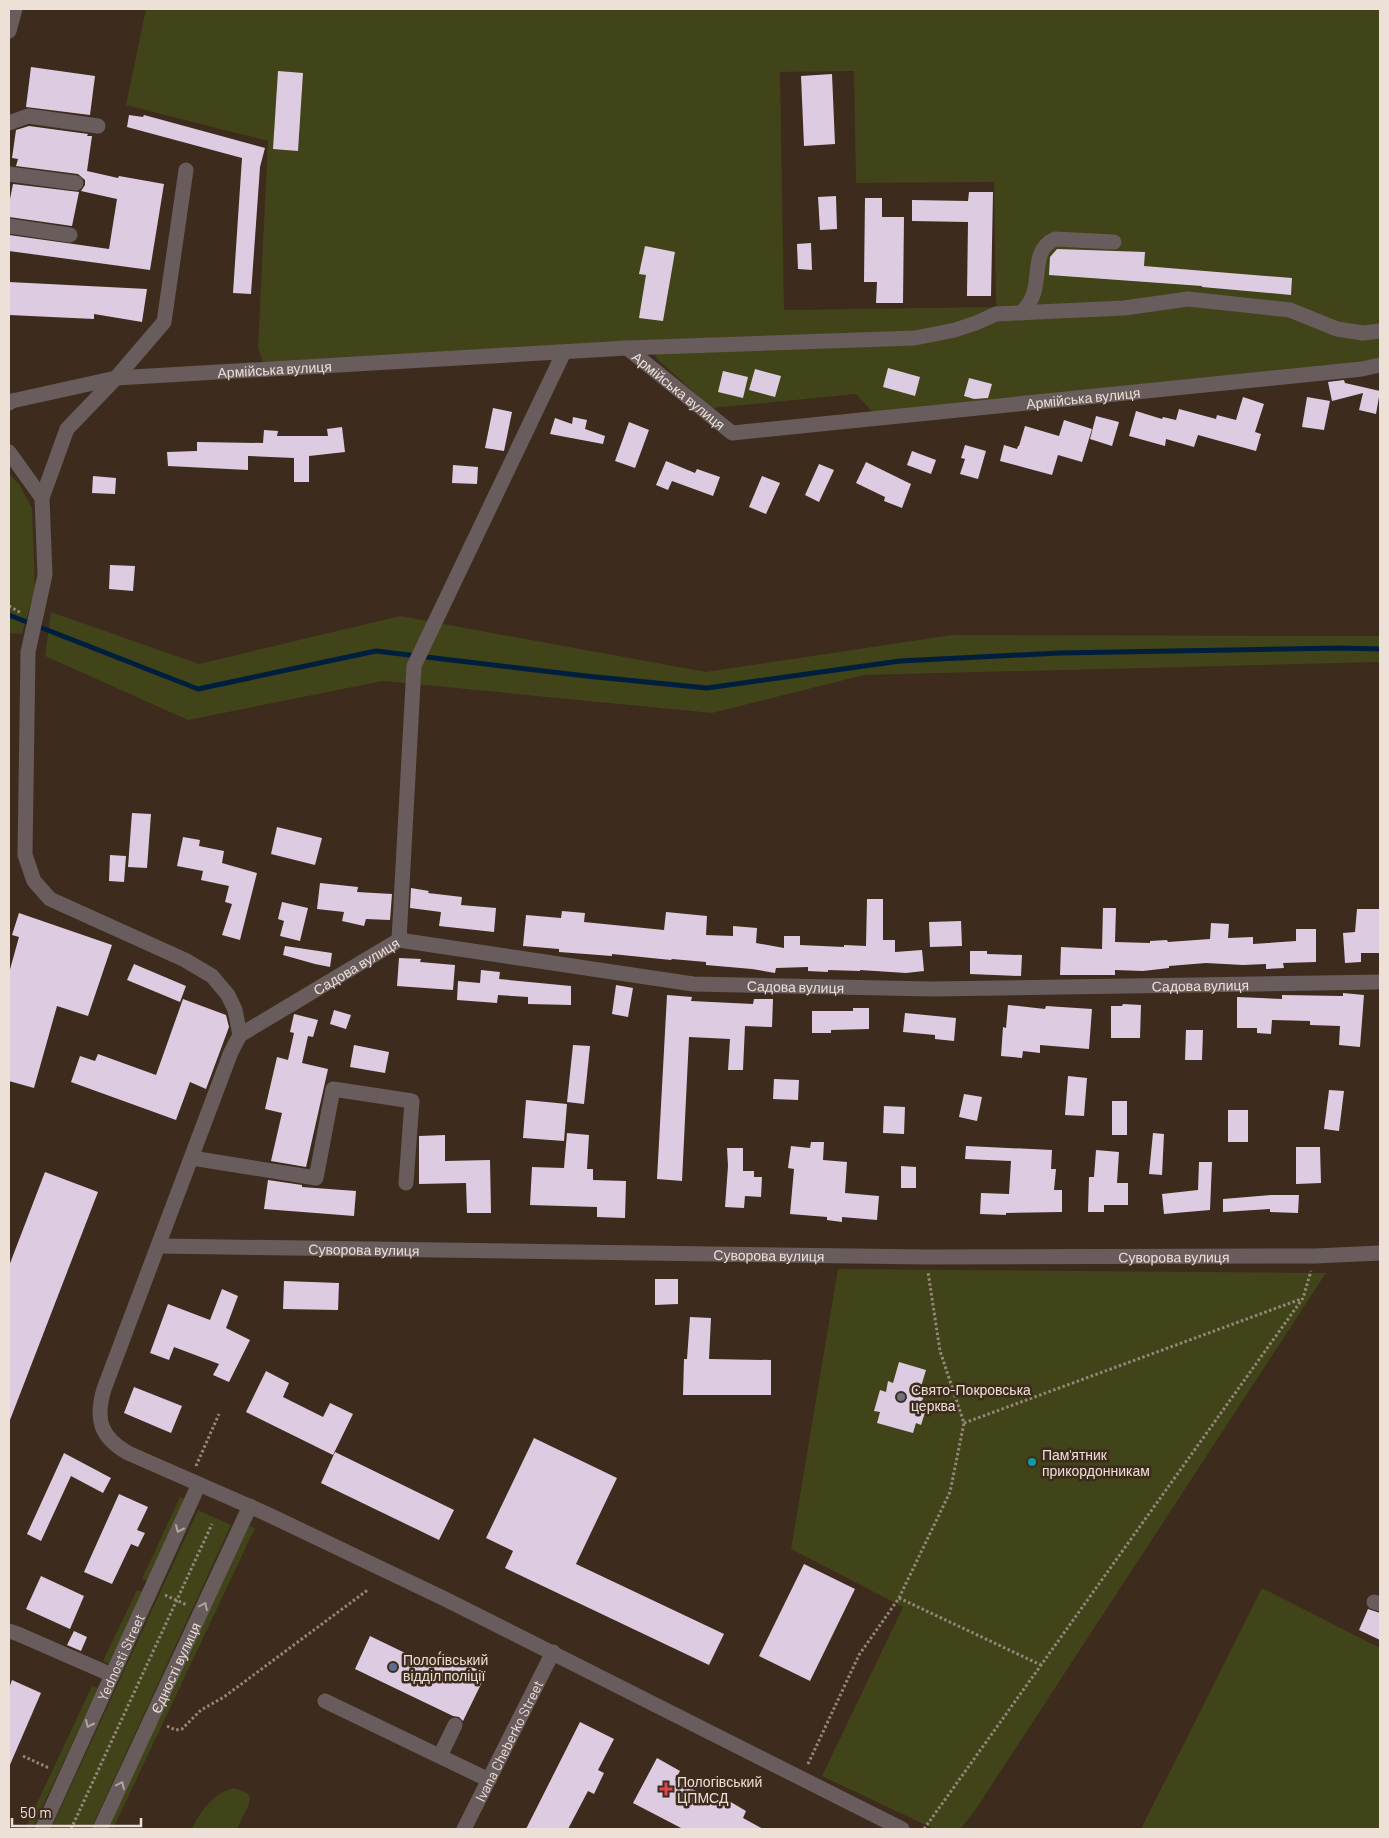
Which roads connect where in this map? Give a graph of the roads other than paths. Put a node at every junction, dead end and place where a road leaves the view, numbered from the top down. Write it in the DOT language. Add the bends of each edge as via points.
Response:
graph roads {
  1 [pos="14,9"];
  2 [pos="9,31"];
  3 [pos="9,122"];
  4 [pos="98,126"];
  5 [pos="186,170"];
  6 [pos="9,174"];
  7 [pos="76,183"];
  8 [pos="9,226"];
  9 [pos="70,235"];
  10 [pos="1114,242"];
  11 [pos="1021,313"];
  12 [pos="1380,332"];
  13 [pos="627,348"];
  14 [pos="564,352"];
  15 [pos="1380,365"];
  16 [pos="116,378"];
  17 [pos="9,403"];
  18 [pos="9,452"];
  19 [pos="42,498"];
  20 [pos="399,940"];
  21 [pos="1380,982"];
  22 [pos="240,1035"];
  23 [pos="192,1158"];
  24 [pos="406,1183"];
  25 [pos="158,1246"];
  26 [pos="1380,1252"];
  27 [pos="194,1482"];
  28 [pos="250,1506"];
  29 [pos="9,1632"];
  30 [pos="553,1652"];
  31 [pos="112,1675"];
  32 [pos="325,1701"];
  33 [pos="455,1725"];
  34 [pos="440,1756"];
  35 [pos="489,1780"];
  36 [pos="42,1829"];
  37 [pos="100,1829"];
  38 [pos="464,1829"];
  39 [pos="902,1829"];
  1 -- 2 [label="street"];
  3 -- 4 [label="street" via="28,116"];
  5 -- 16 [label="street" via="164,322"];
  6 -- 7 [label="street"];
  8 -- 9 [label="street"];
  10 -- 11 [label="street" via="1050,241 1040,253 1034,292"];
  11 -- 12 [label="street" via="1124,308 1188,299 1290,310 1337,329"];
  11 -- 13 [label="street" via="996,314 955,330 915,338"];
  13 -- 14 [label="street, Армійська вулиця"];
  13 -- 15 [label="street, Армійська вулиця" via="732,432"];
  14 -- 16 [label="street, Армійська вулиця"];
  14 -- 20 [label="street" via="414,666"];
  16 -- 17 [label="street, Армійська вулиця"];
  16 -- 19 [label="street" via="67,429"];
  18 -- 19 [label="street"];
  19 -- 22 [label="street" via="46,575 28,652 26,706 25,855 34,881 50,899 185,960 212,976 228,995"];
  20 -- 21 [label="street, Садова вулиця" via="693,984 932,989"];
  20 -- 22 [label="street, Садова вулиця"];
  22 -- 23 [label="street"];
  23 -- 24 [label="street" via="316,1178 333,1088 412,1100"];
  23 -- 25 [label="street"];
  25 -- 26 [label="street, Суворова вулиця" via="926,1257 1315,1256"];
  25 -- 27 [label="street" via="104,1389 100,1419 107,1437 120,1449"];
  27 -- 28 [label="street"];
  27 -- 31 [label="street, Yednosti Street, one-way" via="152,1588"];
  28 -- 30 [label="street"];
  37 -- 28 [label="street, Єдності вулиця, one-way"];
  29 -- 31 [label="street"];
  30 -- 35 [label="street, Ivana Cheberko Street"];
  30 -- 39 [label="street"];
  31 -- 36 [label="street, Yednosti Street, one-way"];
  32 -- 34 [label="street"];
  33 -- 34 [label="street"];
  34 -- 35 [label="street"];
  35 -- 38 [label="street, Ivana Cheberko Street"];
}
